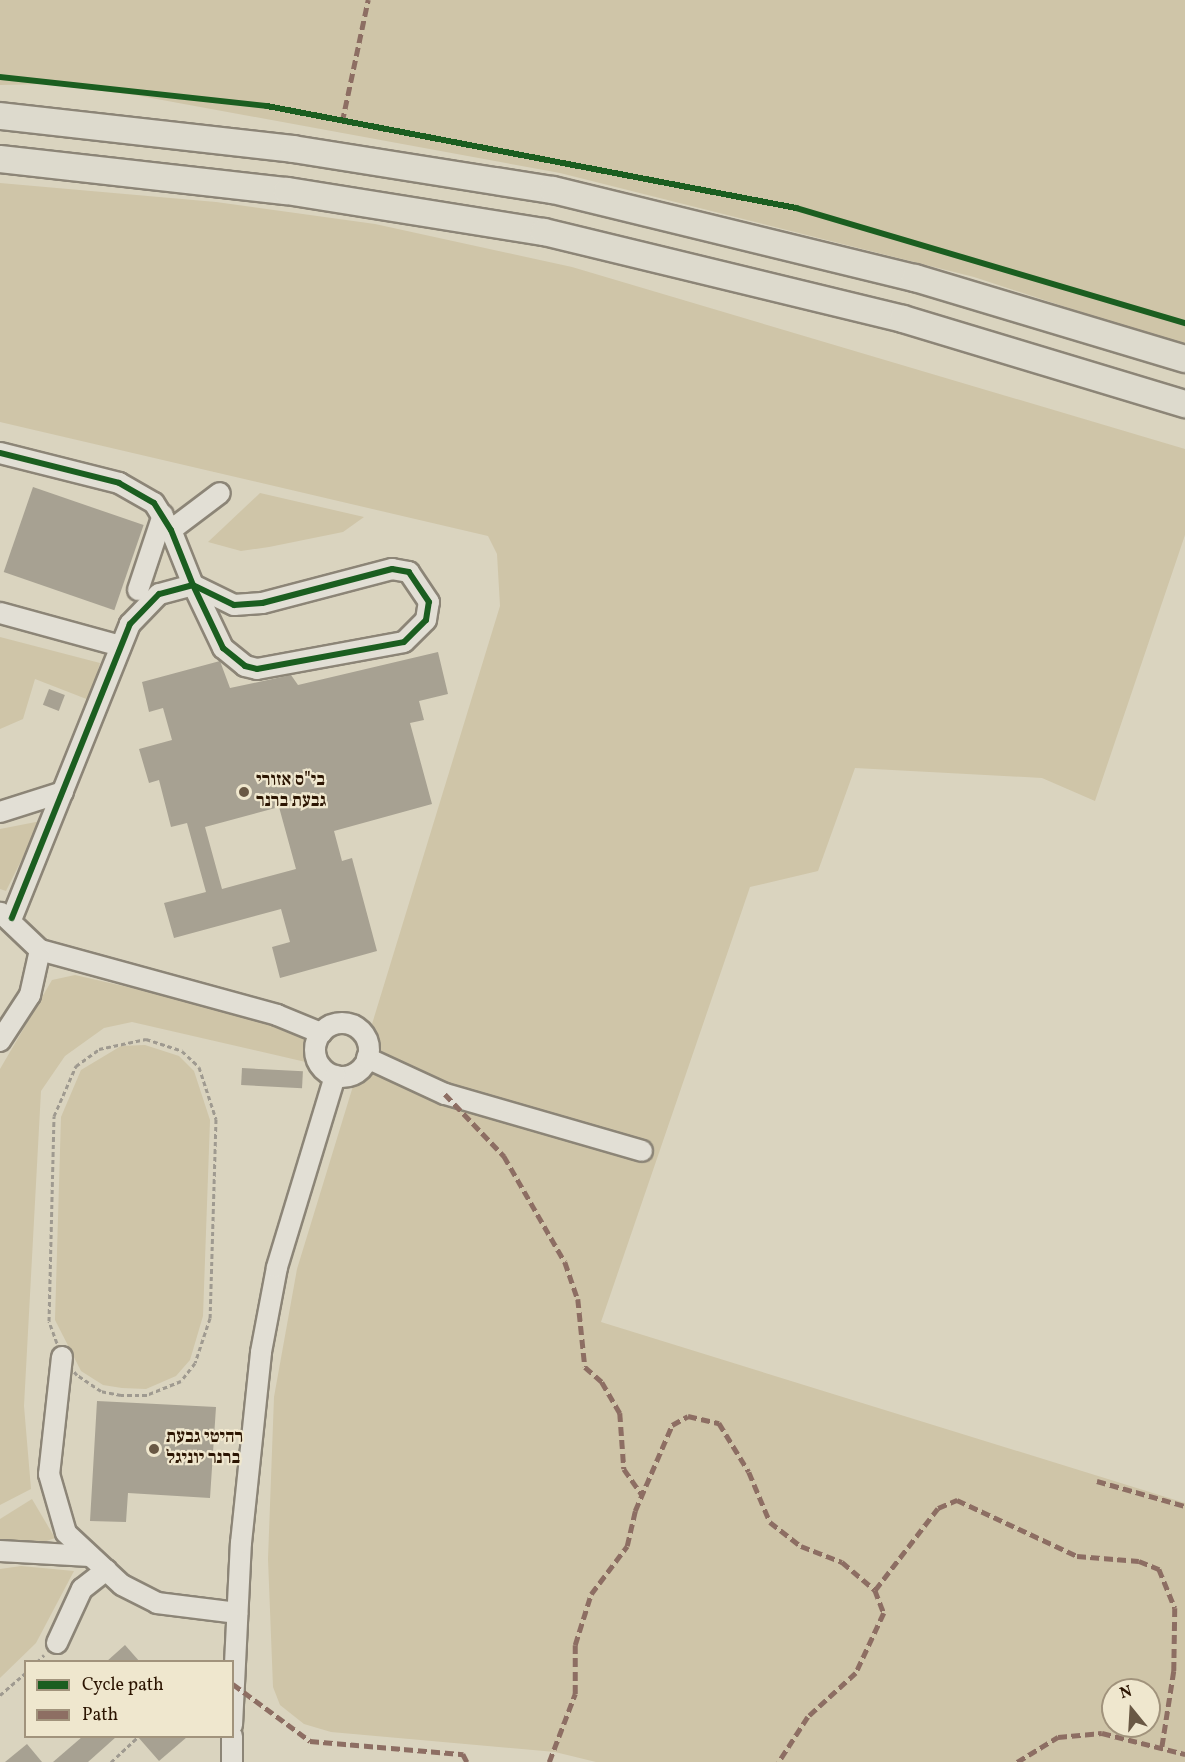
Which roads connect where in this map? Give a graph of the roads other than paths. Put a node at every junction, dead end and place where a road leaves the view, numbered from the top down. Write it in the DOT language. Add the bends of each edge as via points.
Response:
graph roads {
  1 [pos="0,116"];
  2 [pos="0,159"];
  3 [pos="1185,359"];
  4 [pos="1185,404"];
  5 [pos="0,453"];
  6 [pos="220,493"];
  7 [pos="167,522"];
  8 [pos="193,585"];
  9 [pos="138,590"];
  10 [pos="0,613"];
  11 [pos="121,646"];
  12 [pos="63,792"];
  13 [pos="0,812"];
  14 [pos="6,915"];
  15 [pos="40,950"];
  16 [pos="321,1033"];
  17 [pos="0,1041"];
  18 [pos="367,1058"];
  19 [pos="334,1076"];
  20 [pos="642,1151"];
  21 [pos="62,1357"];
  22 [pos="0,1551"];
  23 [pos="90,1556"];
  24 [pos="106,1570"];
  25 [pos="237,1613"];
  26 [pos="57,1644"];
  27 [pos="234,1680"];
  28 [pos="232,1738"];
  29 [pos="232,1762"];
  1 -- 3 [label="main road" via="293,149 553,190 915,278"];
  2 -- 4 [label="main road" via="287,191 544,232 903,319"];
  5 -- 7 [label="street" via="119,483 154,503"];
  6 -- 7 [label="street"];
  7 -- 8 [label="street"];
  7 -- 9 [label="street"];
  8 -- 8 [label="street" via="223,648 256,669 404,642 426,620 429,602 409,572 392,568 262,603 234,605"];
  8 -- 11 [label="street" via="159,594 142,606"];
  10 -- 11 [label="street"];
  11 -- 12 [label="street"];
  12 -- 13 [label="street"];
  12 -- 14 [label="street"];
  14 -- 15 [label="street"];
  15 -- 16 [label="street" via="277,1015"];
  15 -- 17 [label="street" via="30,995"];
  16 -- 18 [label="street" via="335,1024 353,1025 366,1037"];
  16 -- 19 [label="street" via="316,1058"];
  18 -- 19 [label="street" via="352,1075"];
  18 -- 20 [label="street" via="446,1094"];
  19 -- 25 [label="street" via="277,1267 261,1352"];
  21 -- 23 [label="street" via="49,1474 66,1533"];
  22 -- 23 [label="street"];
  23 -- 24 [label="street"];
  24 -- 25 [label="street" via="157,1603"];
  24 -- 26 [label="street" via="81,1589"];
  25 -- 27 [label="street"];
  28 -- 29 [label="street"];
}
